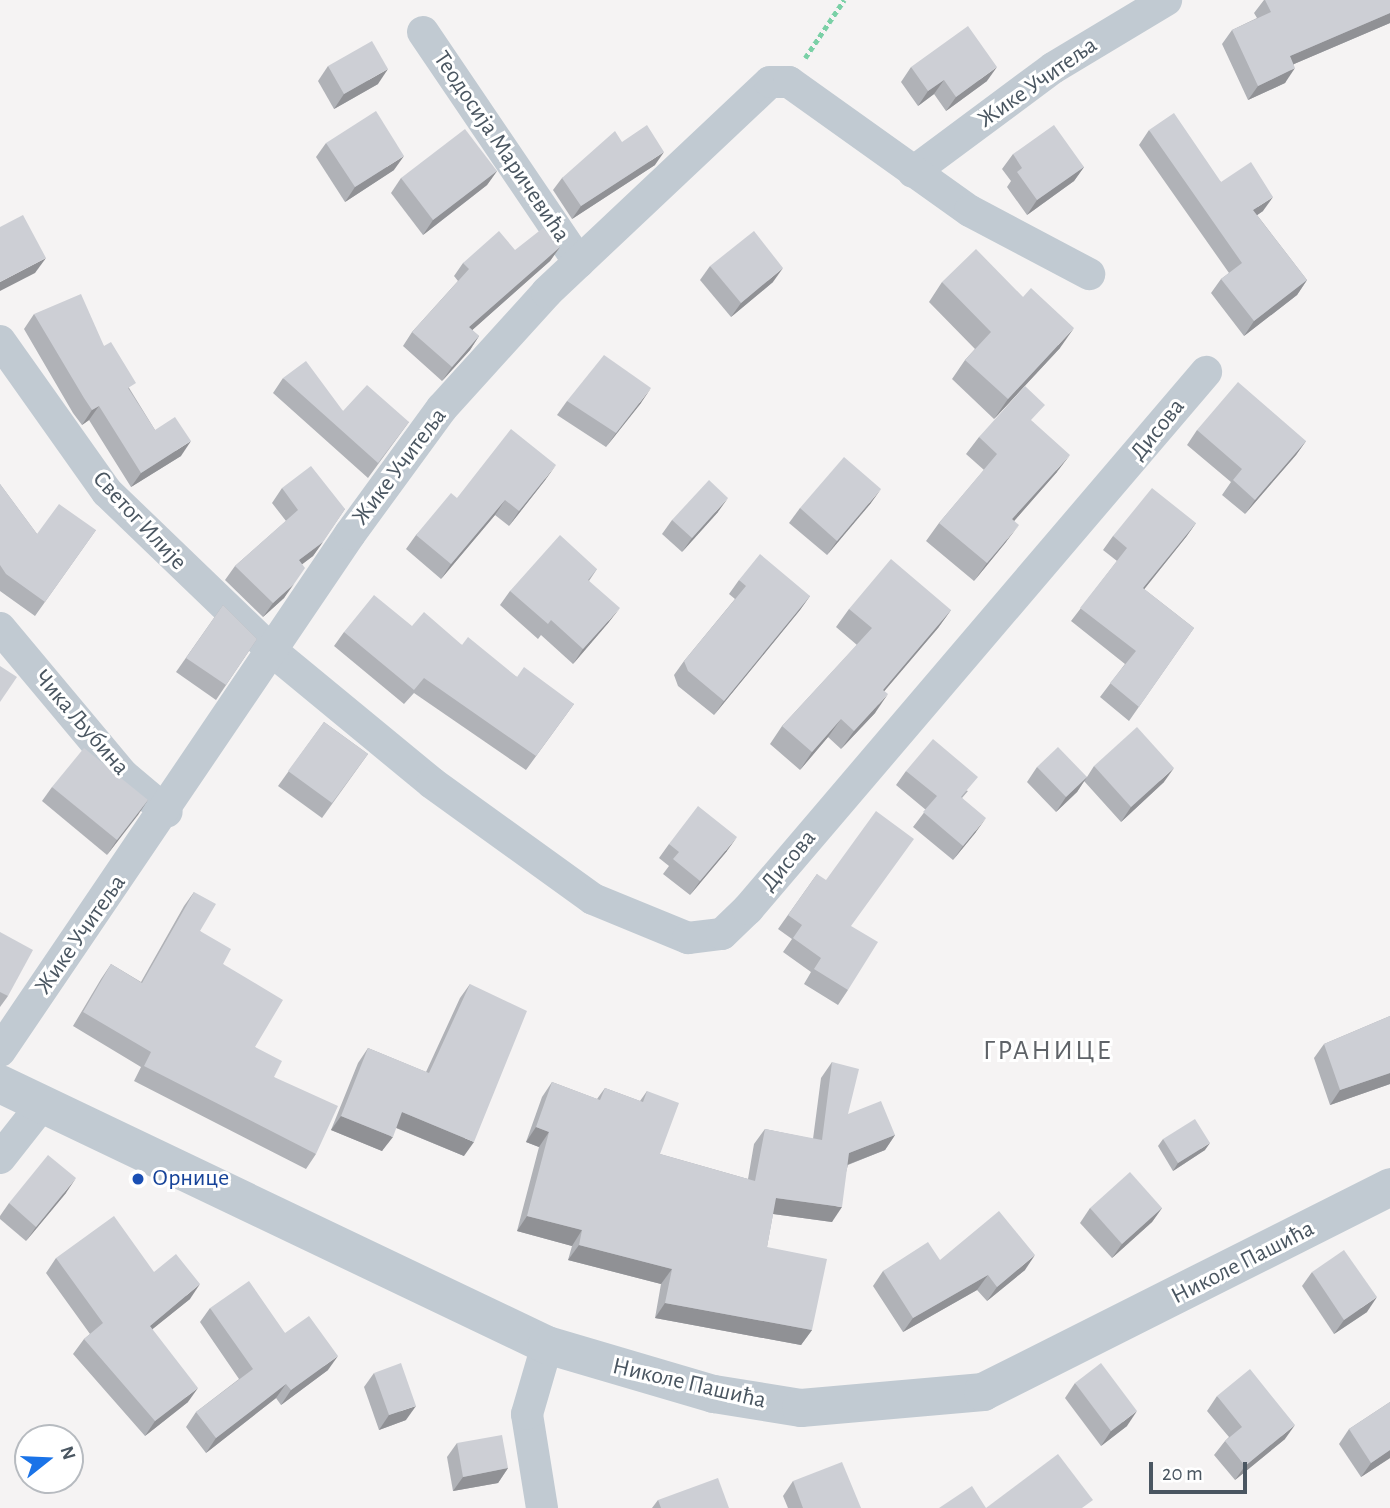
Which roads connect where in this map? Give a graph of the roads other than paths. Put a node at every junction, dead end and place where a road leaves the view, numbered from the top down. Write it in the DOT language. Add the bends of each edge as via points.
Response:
graph roads {
  1 [pos="1166,0"];
  2 [pos="423,32"];
  3 [pos="914,172"];
  4 [pos="579,262"];
  5 [pos="1089,274"];
  6 [pos="0,341"];
  7 [pos="1206,372"];
  8 [pos="0,628"];
  9 [pos="272,651"];
  10 [pos="167,812"];
  11 [pos="0,1051"];
  12 [pos="0,1084"];
  13 [pos="41,1106"];
  14 [pos="0,1158"];
  15 [pos="1390,1187"];
  16 [pos="547,1345"];
  17 [pos="542,1508"];
  1 -- 3 [label="street, Жике Учитеља" via="1053,68"];
  2 -- 4 [label="street, Теодосија Маричевића"];
  3 -- 4 [label="street, Жике Учитеља" via="789,82 770,82"];
  3 -- 5 [label="street" via="970,211"];
  4 -- 9 [label="street, Жике Учитеља" via="442,408"];
  6 -- 9 [label="street, Светог Илије" via="107,492"];
  7 -- 9 [label="street, Дисова" via="722,934 688,938 593,899 432,783"];
  8 -- 10 [label="street, Чика Љубина" via="123,775"];
  9 -- 10 [label="street, Жике Учитеља"];
  10 -- 11 [label="street, Жике Учитеља"];
  12 -- 13 [label="street, Николе Пашића"];
  13 -- 14 [label="street"];
  13 -- 16 [label="street, Николе Пашића"];
  15 -- 16 [label="street, Николе Пашића" via="1069,1353 983,1392 801,1408 714,1394"];
  16 -- 17 [label="street" via="527,1414"];
}
